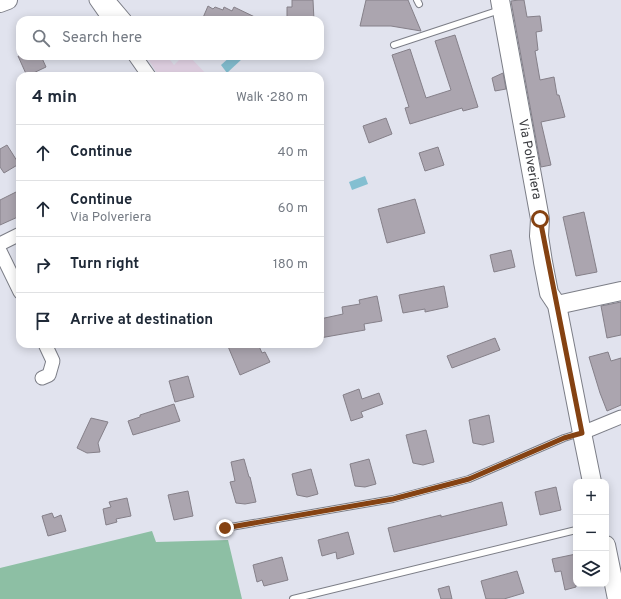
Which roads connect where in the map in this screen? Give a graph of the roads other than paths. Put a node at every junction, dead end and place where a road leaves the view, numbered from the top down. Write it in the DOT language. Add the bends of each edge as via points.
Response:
graph roads {
  1 [pos="8,0"];
  2 [pos="96,0"];
  3 [pos="108,0"];
  4 [pos="0,4"];
  5 [pos="501,5"];
  6 [pos="107,16"];
  7 [pos="122,16"];
  8 [pos="394,45"];
  9 [pos="138,60"];
  10 [pos="146,72"];
  11 [pos="16,236"];
  12 [pos="0,244"];
  13 [pos="0,251"];
  14 [pos="16,284"];
  15 [pos="621,291"];
  16 [pos="557,305"];
  17 [pos="47,348"];
  18 [pos="42,378"];
  19 [pos="621,417"];
  20 [pos="582,433"];
  21 [pos="591,479"];
  22 [pos="225,528"];
  23 [pos="573,531"];
  24 [pos="609,551"];
  25 [pos="616,564"];
  26 [pos="293,599"];
  27 [pos="617,599"];
  1 -- 4 [label="street"];
  2 -- 6 [label="street"];
  3 -- 7 [label="street"];
  5 -- 8 [label="lane"];
  5 -- 16 [label="street, Via Polveriera" via="540,219 542,262 549,293"];
  9 -- 10 [label="street"];
  11 -- 12 [label="street"];
  13 -- 14 [label="street"];
  15 -- 16 [label="street"];
  16 -- 20 [label="street, Via Polveriera"];
  17 -- 18 [label="street" via="53,361 50,375"];
  19 -- 20 [label="street"];
  20 -- 21 [label="street, Via Polveriera"];
  20 -- 22 [label="lane" via="564,438 469,479 393,499"];
  23 -- 26 [label="lane"];
  24 -- 25 [label="street"];
  25 -- 27 [label="street"];
}
